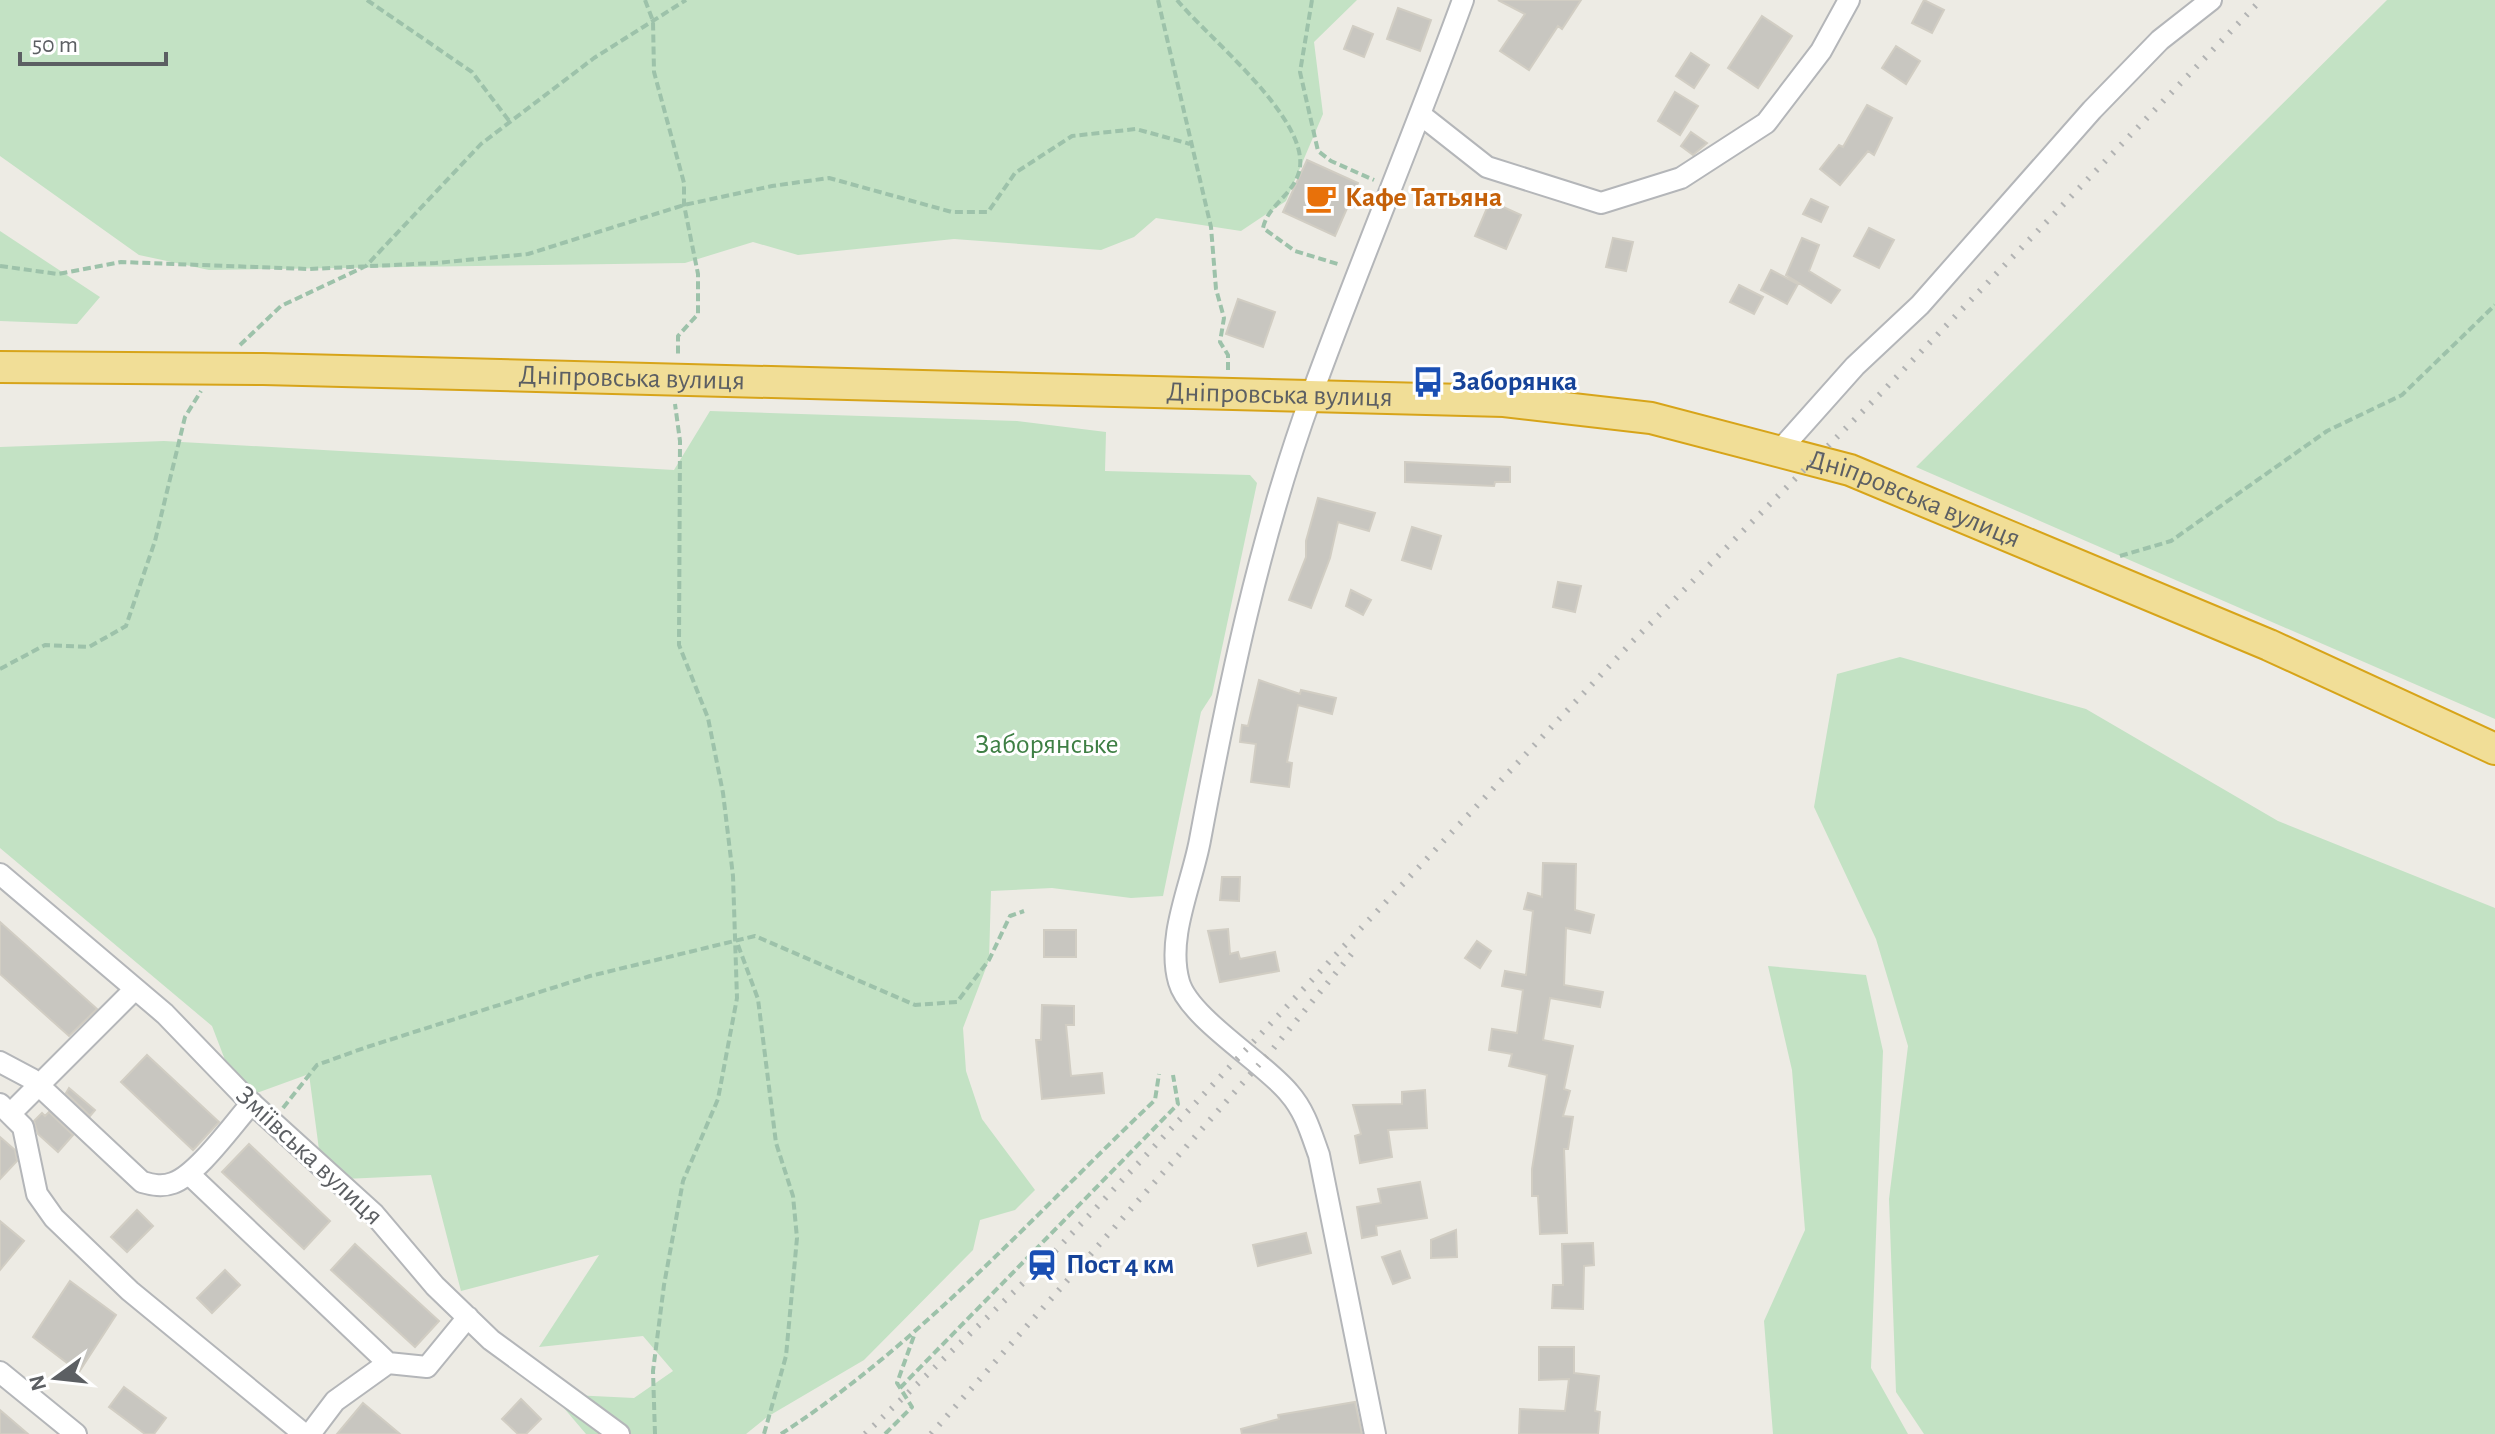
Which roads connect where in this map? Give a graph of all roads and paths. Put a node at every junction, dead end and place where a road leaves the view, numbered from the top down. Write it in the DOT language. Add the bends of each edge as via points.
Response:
graph roads {
  1 [pos="367,0"];
  2 [pos="645,0"];
  3 [pos="686,0"];
  4 [pos="1158,0"];
  5 [pos="1177,0"];
  6 [pos="1312,0"];
  7 [pos="1463,0"];
  8 [pos="1849,0"];
  9 [pos="2211,0"];
  10 [pos="653,21"];
  11 [pos="1421,115"];
  12 [pos="510,122"];
  13 [pos="1190,144"];
  14 [pos="1394,185"];
  15 [pos="684,205"];
  16 [pos="0,266"];
  17 [pos="366,266"];
  18 [pos="1360,272"];
  19 [pos="2495,305"];
  20 [pos="0,367"];
  21 [pos="216,368"];
  22 [pos="677,382"];
  23 [pos="1229,394"];
  24 [pos="1311,396"];
  25 [pos="1781,449"];
  26 [pos="2083,567"];
  27 [pos="0,669"];
  28 [pos="2495,749"];
  29 [pos="0,874"];
  30 [pos="1024,911"];
  31 [pos="736,941"];
  32 [pos="135,989"];
  33 [pos="0,1062"];
  34 [pos="1159,1074"];
  35 [pos="1173,1075"];
  36 [pos="39,1085"];
  37 [pos="252,1103"];
  38 [pos="5,1109"];
  39 [pos="276,1125"];
  40 [pos="189,1174"];
  41 [pos="468,1317"];
  42 [pos="916,1331"];
  43 [pos="388,1363"];
  44 [pos="0,1372"];
  45 [pos="900,1388"];
  46 [pos="76,1434"];
  47 [pos="307,1434"];
  48 [pos="619,1434"];
  49 [pos="655,1434"];
  50 [pos="764,1434"];
  51 [pos="781,1434"];
  52 [pos="885,1434"];
  53 [pos="1375,1434"];
  1 -- 12 [label="path" via="472,72"];
  2 -- 10 [label="path"];
  3 -- 10 [label="path"];
  4 -- 13 [label="path"];
  5 -- 18 [label="path" via="1275,104 1299,145 1300,170 1289,195 1266,214 1263,228 1295,251"];
  6 -- 14 [label="path" via="1300,72 1318,151 1366,178"];
  7 -- 11 [label="street"];
  8 -- 11 [label="street" via="1821,51 1766,123 1681,178 1601,203 1487,167"];
  9 -- 25 [label="street" via="2160,40 2092,110 1920,305 1855,366"];
  10 -- 12 [label="path"];
  10 -- 15 [label="path" via="654,72 684,183"];
  11 -- 14 [label="street"];
  12 -- 17 [label="path" via="481,144"];
  13 -- 15 [label="path" via="1136,129 1072,136 1015,173 988,212 952,212 829,178"];
  13 -- 23 [label="path" via="1211,227"];
  14 -- 18 [label="street"];
  15 -- 17 [label="path" via="528,254"];
  15 -- 22 [label="path" via="698,274 698,314 678,336"];
  16 -- 17 [label="path" via="58,274 121,262"];
  17 -- 21 [label="path" via="281,306"];
  18 -- 24 [label="street"];
  19 -- 26 [label="path" via="2402,395 2327,431 2171,541"];
  20 -- 21 [label="highway, Дніпровська вулиця"];
  21 -- 22 [label="highway, Дніпровська вулиця"];
  21 -- 27 [label="path" via="185,417 155,541 126,626 89,647 45,645"];
  22 -- 23 [label="highway, Дніпровська вулиця"];
  22 -- 31 [label="path" via="679,645 708,718 723,793"];
  23 -- 24 [label="highway, Дніпровська вулиця"];
  24 -- 25 [label="highway, Дніпровська вулиця" via="1504,401 1651,418"];
  24 -- 53 [label="street" via="1233,662 1176,965 1180,986 1190,999 1288,1091 1304,1114 1319,1155"];
  25 -- 26 [label="highway, Дніпровська вулиця" via="1850,470"];
  26 -- 28 [label="highway, Дніпровська вулиця"];
  29 -- 32 [label="street, Зміївська вулиця"];
  30 -- 31 [label="path" via="1010,916 989,960 957,1002 915,1005 755,936"];
  31 -- 39 [label="path" via="590,976 317,1065 288,1098"];
  31 -- 49 [label="path" via="737,998 718,1099 683,1181 664,1285 653,1371"];
  31 -- 50 [label="path" via="758,999 776,1143 793,1196 797,1238 786,1356"];
  32 -- 36 [label="street"];
  32 -- 37 [label="street, Зміївська вулиця"];
  33 -- 36 [label="street"];
  34 -- 42 [label="path" via="1155,1100"];
  35 -- 45 [label="path" via="1178,1104"];
  36 -- 38 [label="street"];
  36 -- 40 [label="street" via="142,1182 159,1186"];
  37 -- 39 [label="street, Зміївська вулиця"];
  37 -- 40 [label="street"];
  38 -- 47 [label="street" via="23,1127 37,1194 54,1218 130,1291"];
  39 -- 41 [label="street, Зміївська вулиця" via="374,1214"];
  40 -- 43 [label="street"];
  41 -- 43 [label="street" via="427,1367"];
  41 -- 48 [label="street, Зміївська вулиця" via="491,1340"];
  42 -- 45 [label="path" via="897,1383"];
  42 -- 51 [label="path"];
  43 -- 47 [label="street" via="335,1401"];
  44 -- 46 [label="street"];
  45 -- 52 [label="path" via="912,1407"];
}
